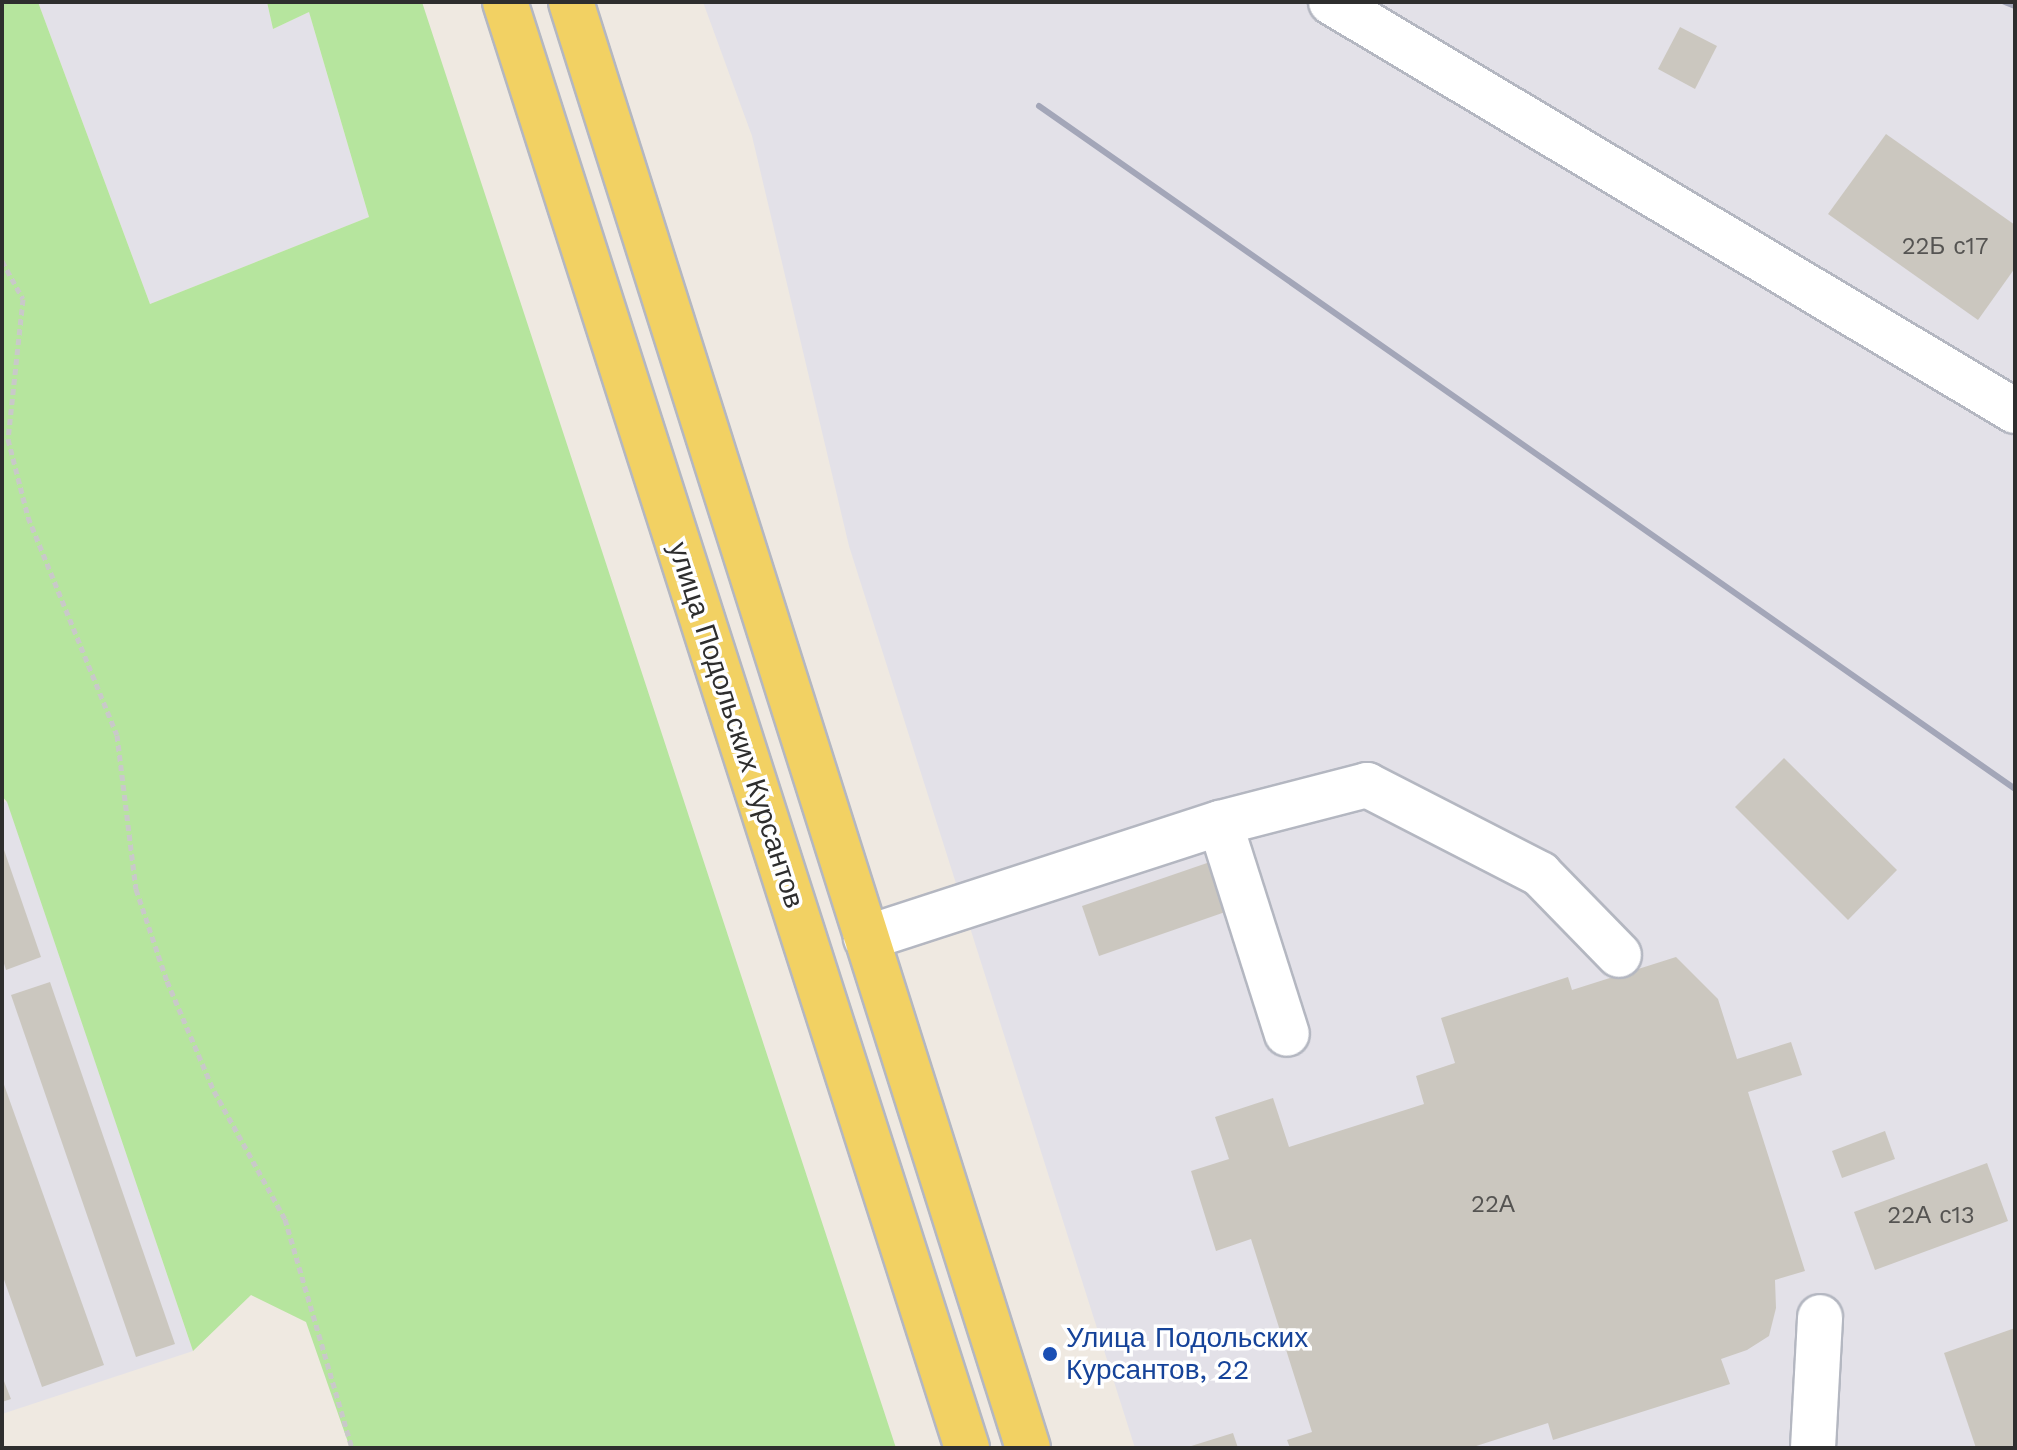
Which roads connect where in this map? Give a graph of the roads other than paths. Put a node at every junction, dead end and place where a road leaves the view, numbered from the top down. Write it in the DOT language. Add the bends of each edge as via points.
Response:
graph roads {
  1 [pos="505,2"];
  2 [pos="1331,2"];
  3 [pos="578,4"];
  4 [pos="2015,411"];
  5 [pos="1220,823"];
  6 [pos="866,938"];
  7 [pos="1619,955"];
  8 [pos="1287,1034"];
  9 [pos="1820,1317"];
  10 [pos="967,1448"];
  11 [pos="1028,1448"];
  12 [pos="1813,1448"];
  1 -- 10 [label="main road, улица Подольских Курсантов"];
  2 -- 4 [label="lane"];
  3 -- 6 [label="main road, улица Подольских Курсантов"];
  5 -- 6 [label="lane"];
  5 -- 7 [label="lane" via="1367,785 1540,874"];
  5 -- 8 [label="lane"];
  6 -- 11 [label="main road, улица Подольских Курсантов"];
  9 -- 12 [label="lane"];
}
